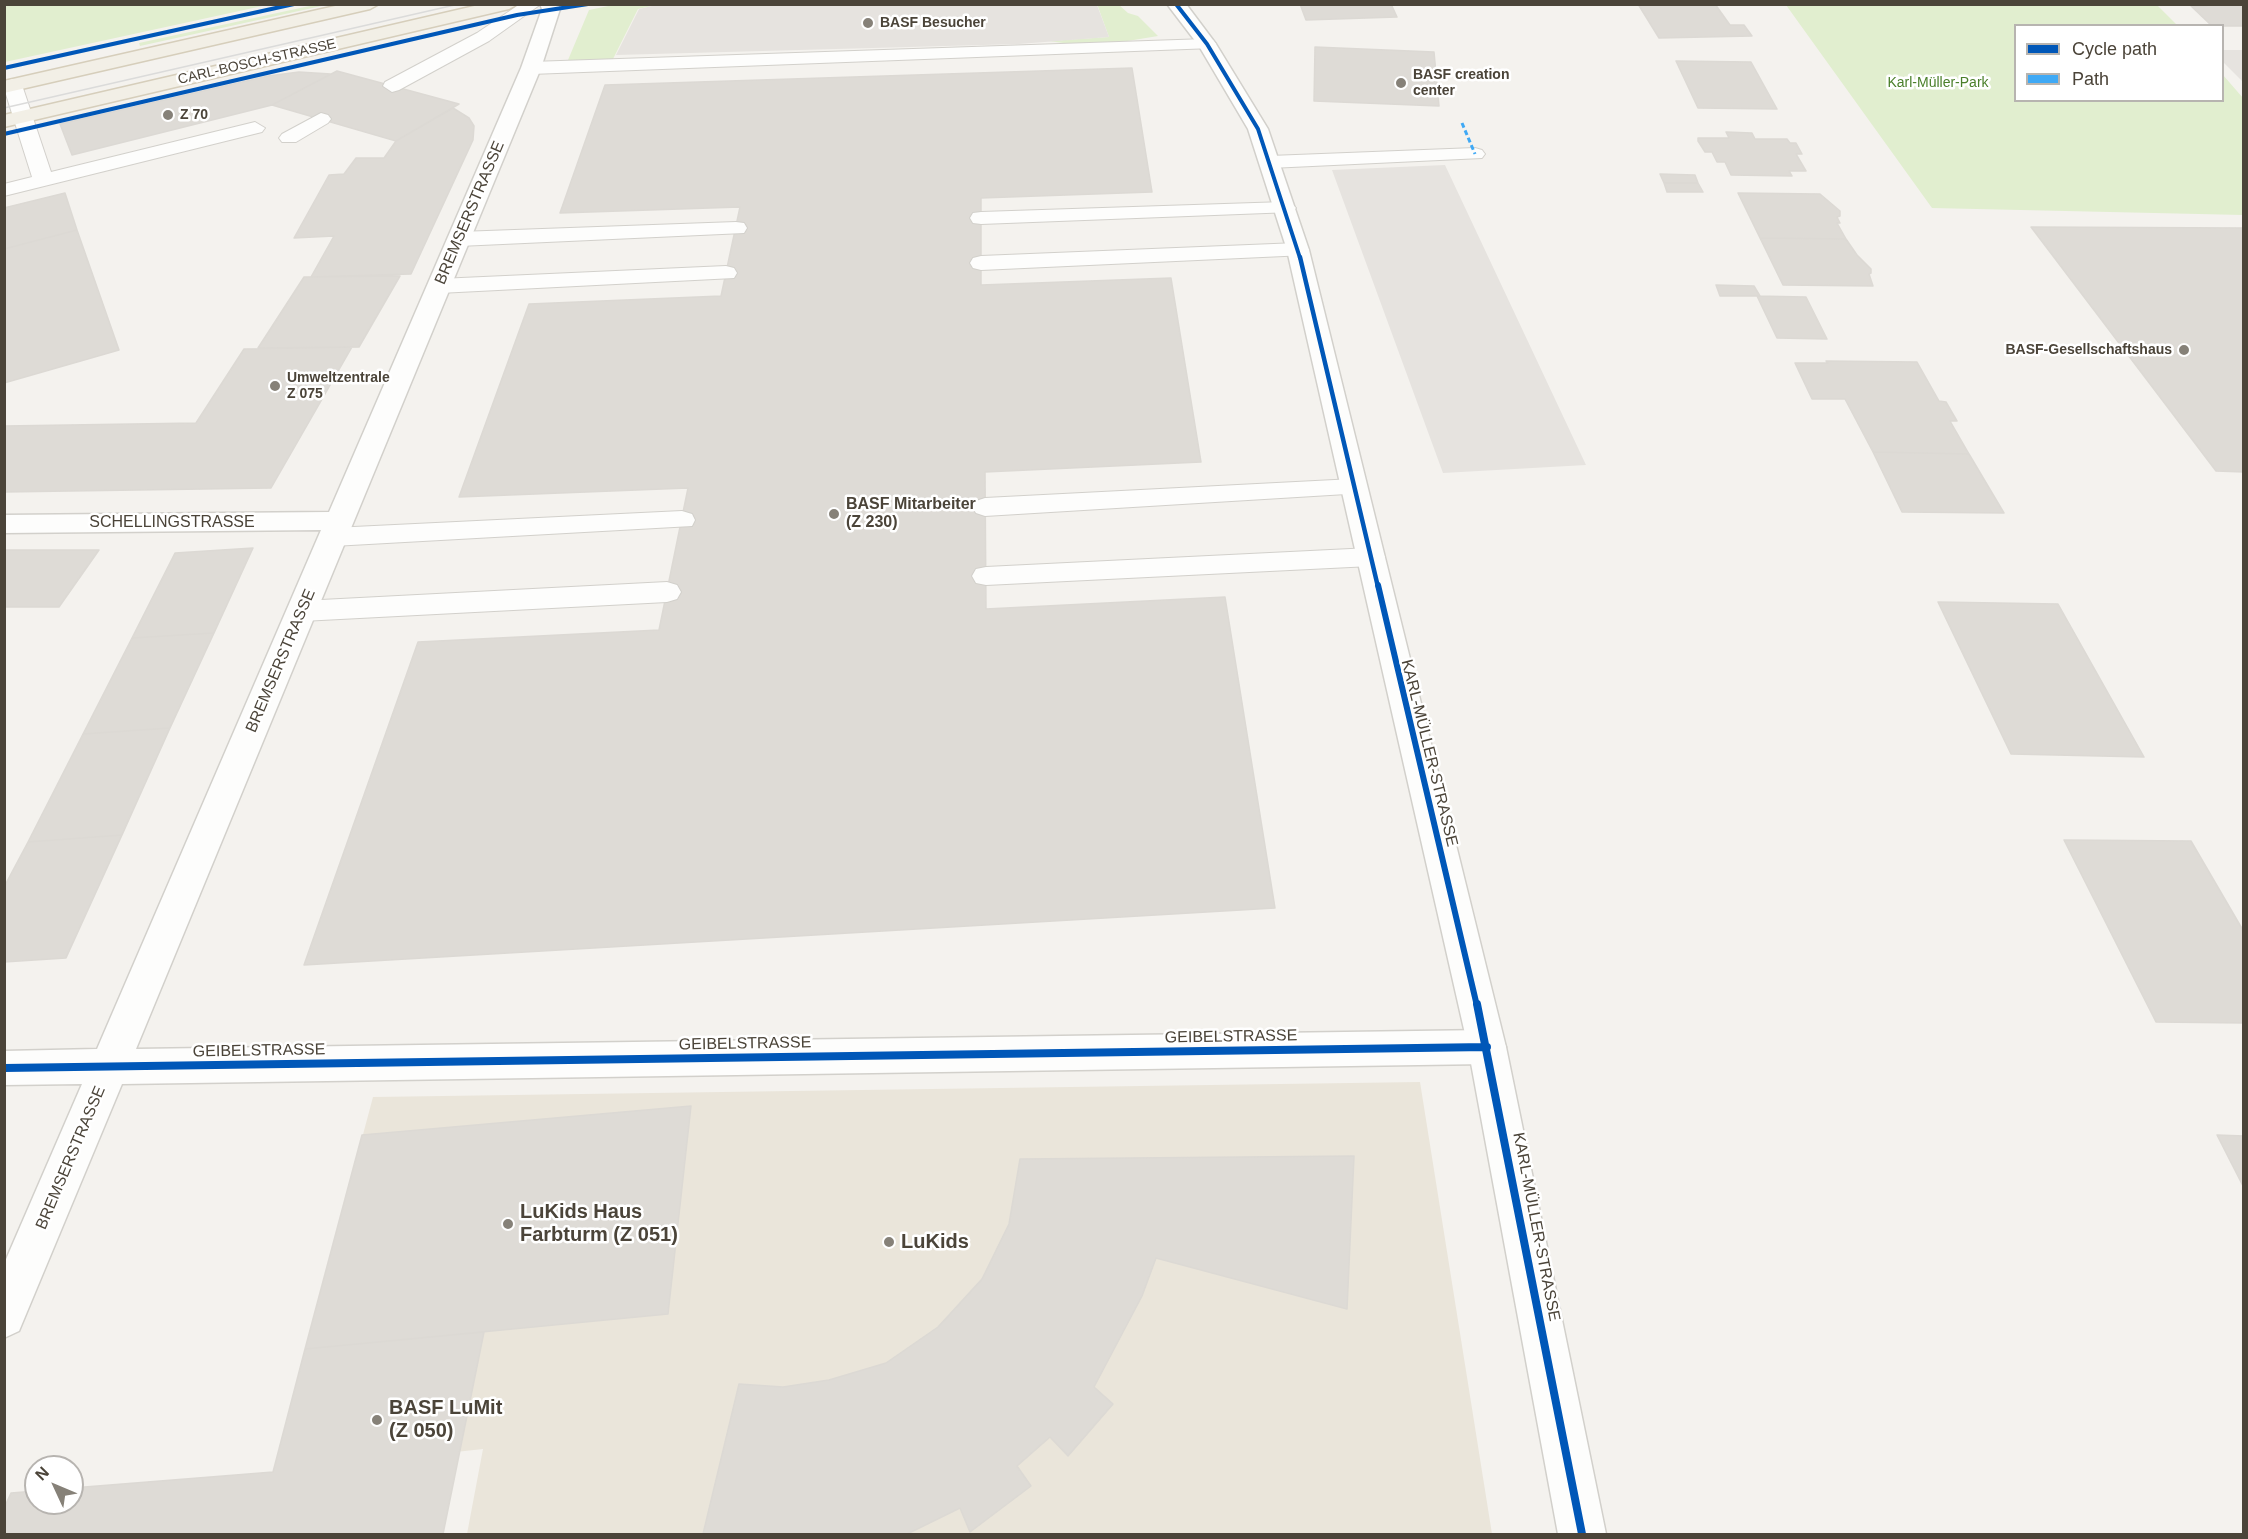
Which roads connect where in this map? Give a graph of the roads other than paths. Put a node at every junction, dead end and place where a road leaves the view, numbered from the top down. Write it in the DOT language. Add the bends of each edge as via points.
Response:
graph roads {
  1 [pos="370,4"];
  2 [pos="509,4"];
  3 [pos="533,4"];
  4 [pos="549,4"];
  5 [pos="1176,4"];
  6 [pos="1207,45"];
  7 [pos="531,68"];
  8 [pos="9,86"];
  9 [pos="392,86"];
  10 [pos="14,118"];
  11 [pos="321,119"];
  12 [pos="255,128"];
  13 [pos="289,138"];
  14 [pos="1475,154"];
  15 [pos="1270,162"];
  16 [pos="44,181"];
  17 [pos="4,190"];
  18 [pos="1285,208"];
  19 [pos="981,218"];
  20 [pos="736,228"];
  21 [pos="459,239"];
  22 [pos="1298,250"];
  23 [pos="629,255"];
  24 [pos="981,263"];
  25 [pos="726,273"];
  26 [pos="439,286"];
  27 [pos="1354,488"];
  28 [pos="985,507"];
  29 [pos="681,520"];
  30 [pos="4,524"];
  31 [pos="337,529"];
  32 [pos="1371,557"];
  33 [pos="986,576"];
  34 [pos="667,592"];
  35 [pos="302,611"];
  36 [pos="1486,1047"];
  37 [pos="109,1066"];
  38 [pos="4,1068"];
  39 [pos="4,1316"];
  40 [pos="1582,1534"];
  1 -- 8 [label="main road, CARL-BOSCH-STRASSE"];
  2 -- 10 [label="main road, CARL-BOSCH-STRASSE"];
  3 -- 9 [label="lane" via="483,37"];
  4 -- 7 [label="street, BREMSERSTRASSE" via="551,9"];
  5 -- 6 [label="street, KARL-MÜLLER-STRASSE"];
  6 -- 7 [label="lane"];
  6 -- 15 [label="street, KARL-MÜLLER-STRASSE" via="1258,129"];
  7 -- 21 [label="street, BREMSERSTRASSE"];
  8 -- 10 [label="lane"];
  10 -- 16 [label="lane"];
  11 -- 13 [label="lane"];
  12 -- 16 [label="lane"];
  14 -- 15 [label="lane"];
  15 -- 18 [label="street, KARL-MÜLLER-STRASSE"];
  16 -- 17 [label="lane"];
  18 -- 19 [label="lane"];
  18 -- 22 [label="street, KARL-MÜLLER-STRASSE"];
  20 -- 23 [label="lane"];
  21 -- 23 [label="lane"];
  21 -- 26 [label="street, BREMSERSTRASSE"];
  22 -- 24 [label="lane"];
  22 -- 27 [label="street, KARL-MÜLLER-STRASSE"];
  23 -- 25 [label="lane"];
  23 -- 26 [label="lane"];
  26 -- 31 [label="street, BREMSERSTRASSE"];
  27 -- 28 [label="lane"];
  27 -- 32 [label="street, KARL-MÜLLER-STRASSE"];
  29 -- 31 [label="lane"];
  30 -- 31 [label="street, SCHELLINGSTRASSE"];
  31 -- 35 [label="street, BREMSERSTRASSE"];
  32 -- 33 [label="lane"];
  32 -- 36 [label="street, KARL-MÜLLER-STRASSE"];
  34 -- 35 [label="lane"];
  35 -- 37 [label="street, BREMSERSTRASSE"];
  36 -- 37 [label="street, GEIBELSTRASSE"];
  36 -- 40 [label="street, KARL-MÜLLER-STRASSE"];
  37 -- 38 [label="street, GEIBELSTRASSE"];
  37 -- 39 [label="street, BREMSERSTRASSE"];
}
